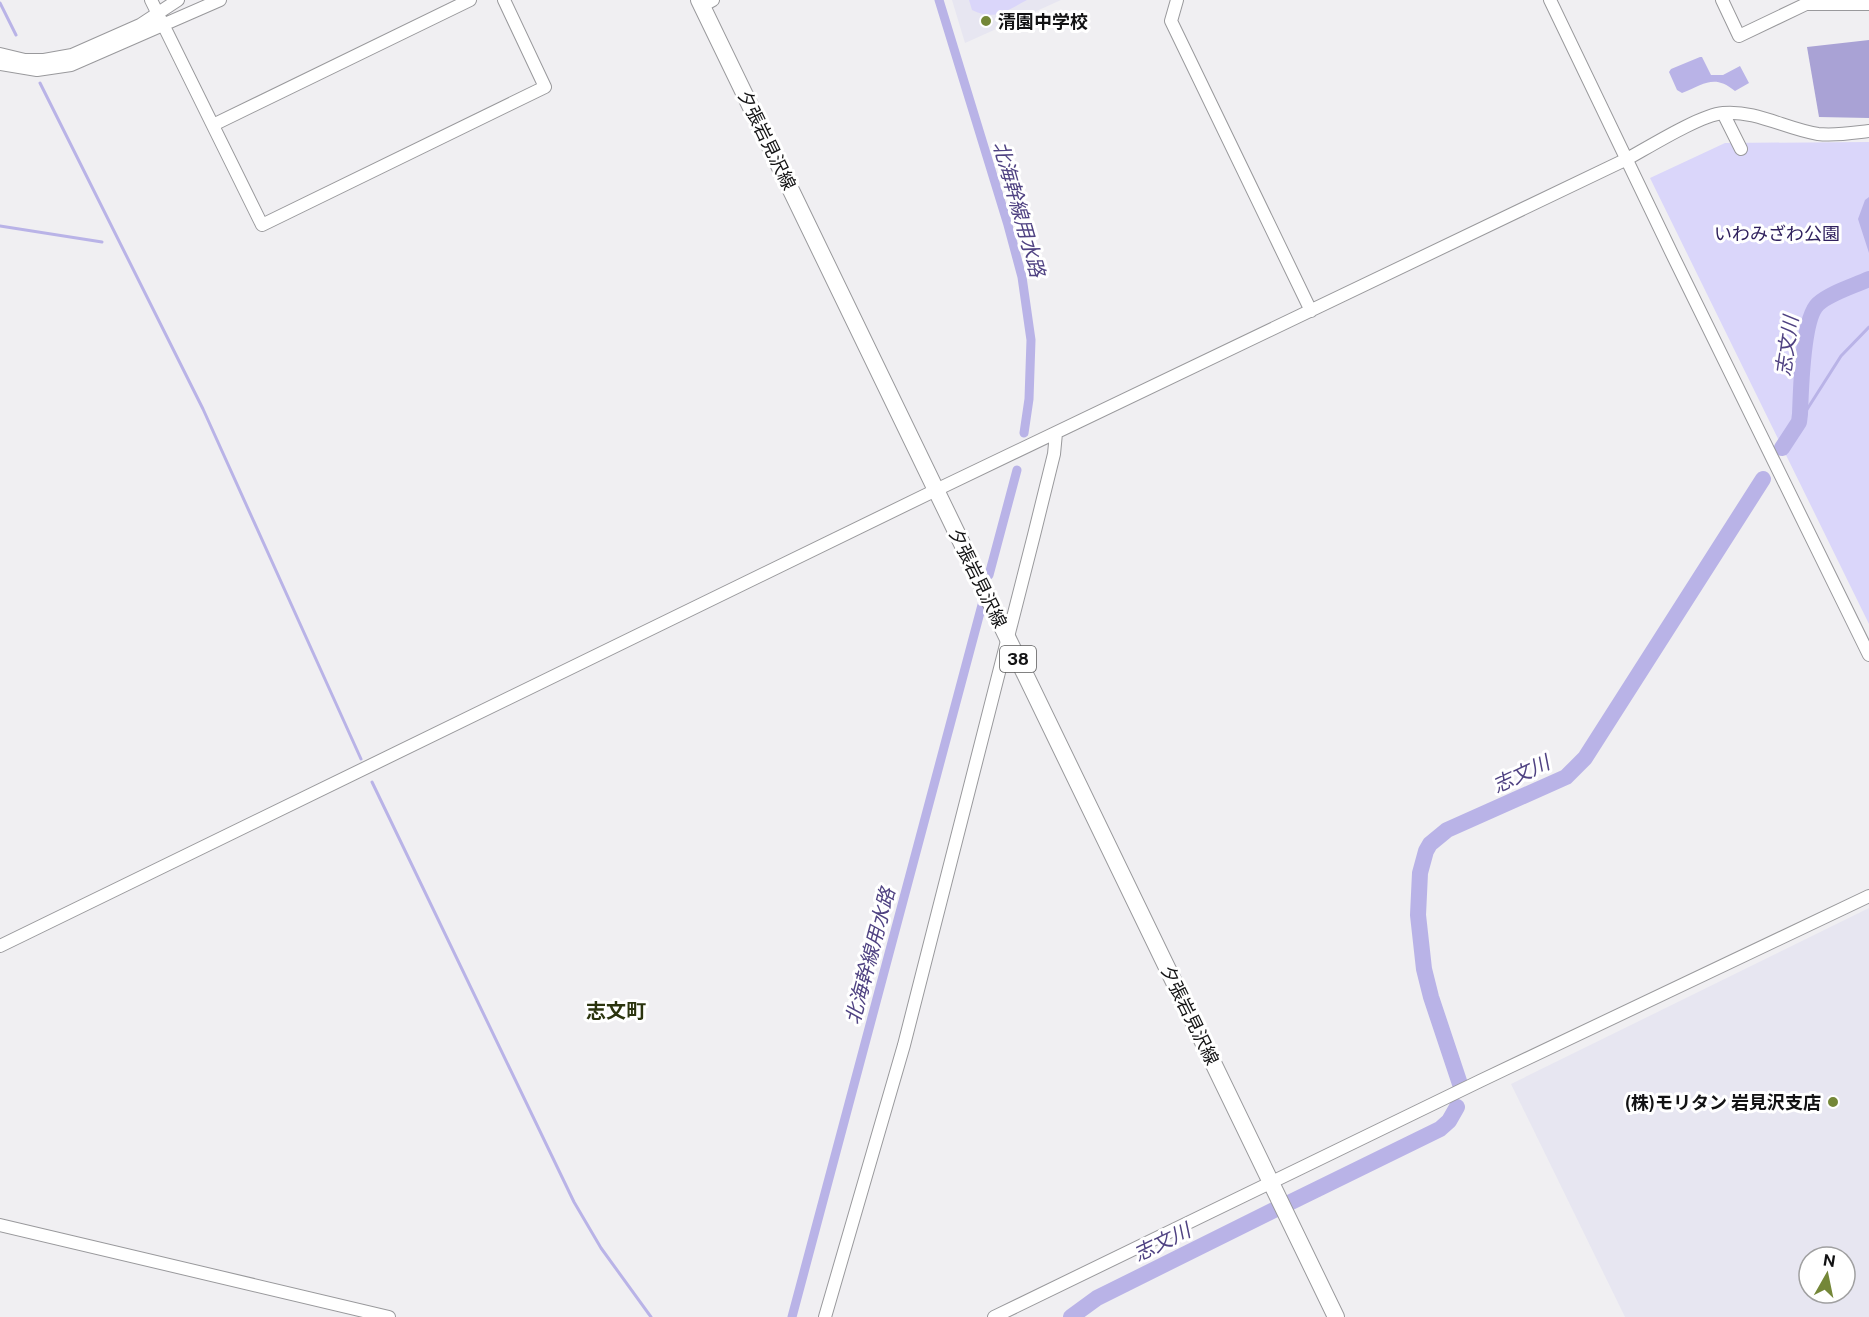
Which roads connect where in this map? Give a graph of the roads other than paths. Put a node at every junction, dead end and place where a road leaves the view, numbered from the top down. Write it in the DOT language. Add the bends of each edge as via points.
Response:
graph roads {
  1 [pos="151,0"];
  2 [pos="178,0"];
  3 [pos="220,0"];
  4 [pos="470,0"];
  5 [pos="504,0"];
  6 [pos="1177,0"];
  7 [pos="1550,0"];
  8 [pos="1722,0"];
  9 [pos="704,2"];
  10 [pos="1869,3"];
  11 [pos="161,20"];
  12 [pos="0,54"];
  13 [pos="0,64"];
  14 [pos="1723,113"];
  15 [pos="213,125"];
  16 [pos="1869,131"];
  17 [pos="1741,149"];
  18 [pos="1627,159"];
  19 [pos="1311,311"];
  20 [pos="1056,433"];
  21 [pos="936,490"];
  22 [pos="1007,636"];
  23 [pos="1869,655"];
  24 [pos="1869,896"];
  25 [pos="0,946"];
  26 [pos="1271,1183"];
  27 [pos="0,1225"];
  28 [pos="389,1317"];
  29 [pos="825,1317"];
  30 [pos="994,1317"];
  31 [pos="1336,1317"];
  1 -- 11 [label="street"];
  2 -- 11 [label="street"];
  3 -- 11 [label="street"];
  4 -- 15 [label="street"];
  5 -- 15 [label="street" via="545,87 262,225"];
  6 -- 19 [label="street" via="1171,21"];
  7 -- 18 [label="street"];
  8 -- 10 [label="street" via="1739,36 1806,4"];
  9 -- 21 [label="main road, 夕張岩見沢線 / 38"];
  11 -- 12 [label="street" via="58,59 25,60"];
  11 -- 13 [label="street" via="71,65 37,70"];
  11 -- 15 [label="street"];
  14 -- 16 [label="street" via="1758,116 1819,134"];
  14 -- 17 [label="street"];
  14 -- 18 [label="street" via="1707,117"];
  18 -- 19 [label="street"];
  18 -- 23 [label="street"];
  19 -- 20 [label="street"];
  20 -- 21 [label="street"];
  20 -- 22 [label="street"];
  21 -- 22 [label="main road, 夕張岩見沢線 / 38"];
  21 -- 25 [label="street"];
  22 -- 26 [label="main road, 夕張岩見沢線 / 38"];
  22 -- 29 [label="street" via="904,1045"];
  24 -- 26 [label="street"];
  26 -- 30 [label="street"];
  26 -- 31 [label="main road, 夕張岩見沢線 / 38"];
  27 -- 28 [label="street"];
}
